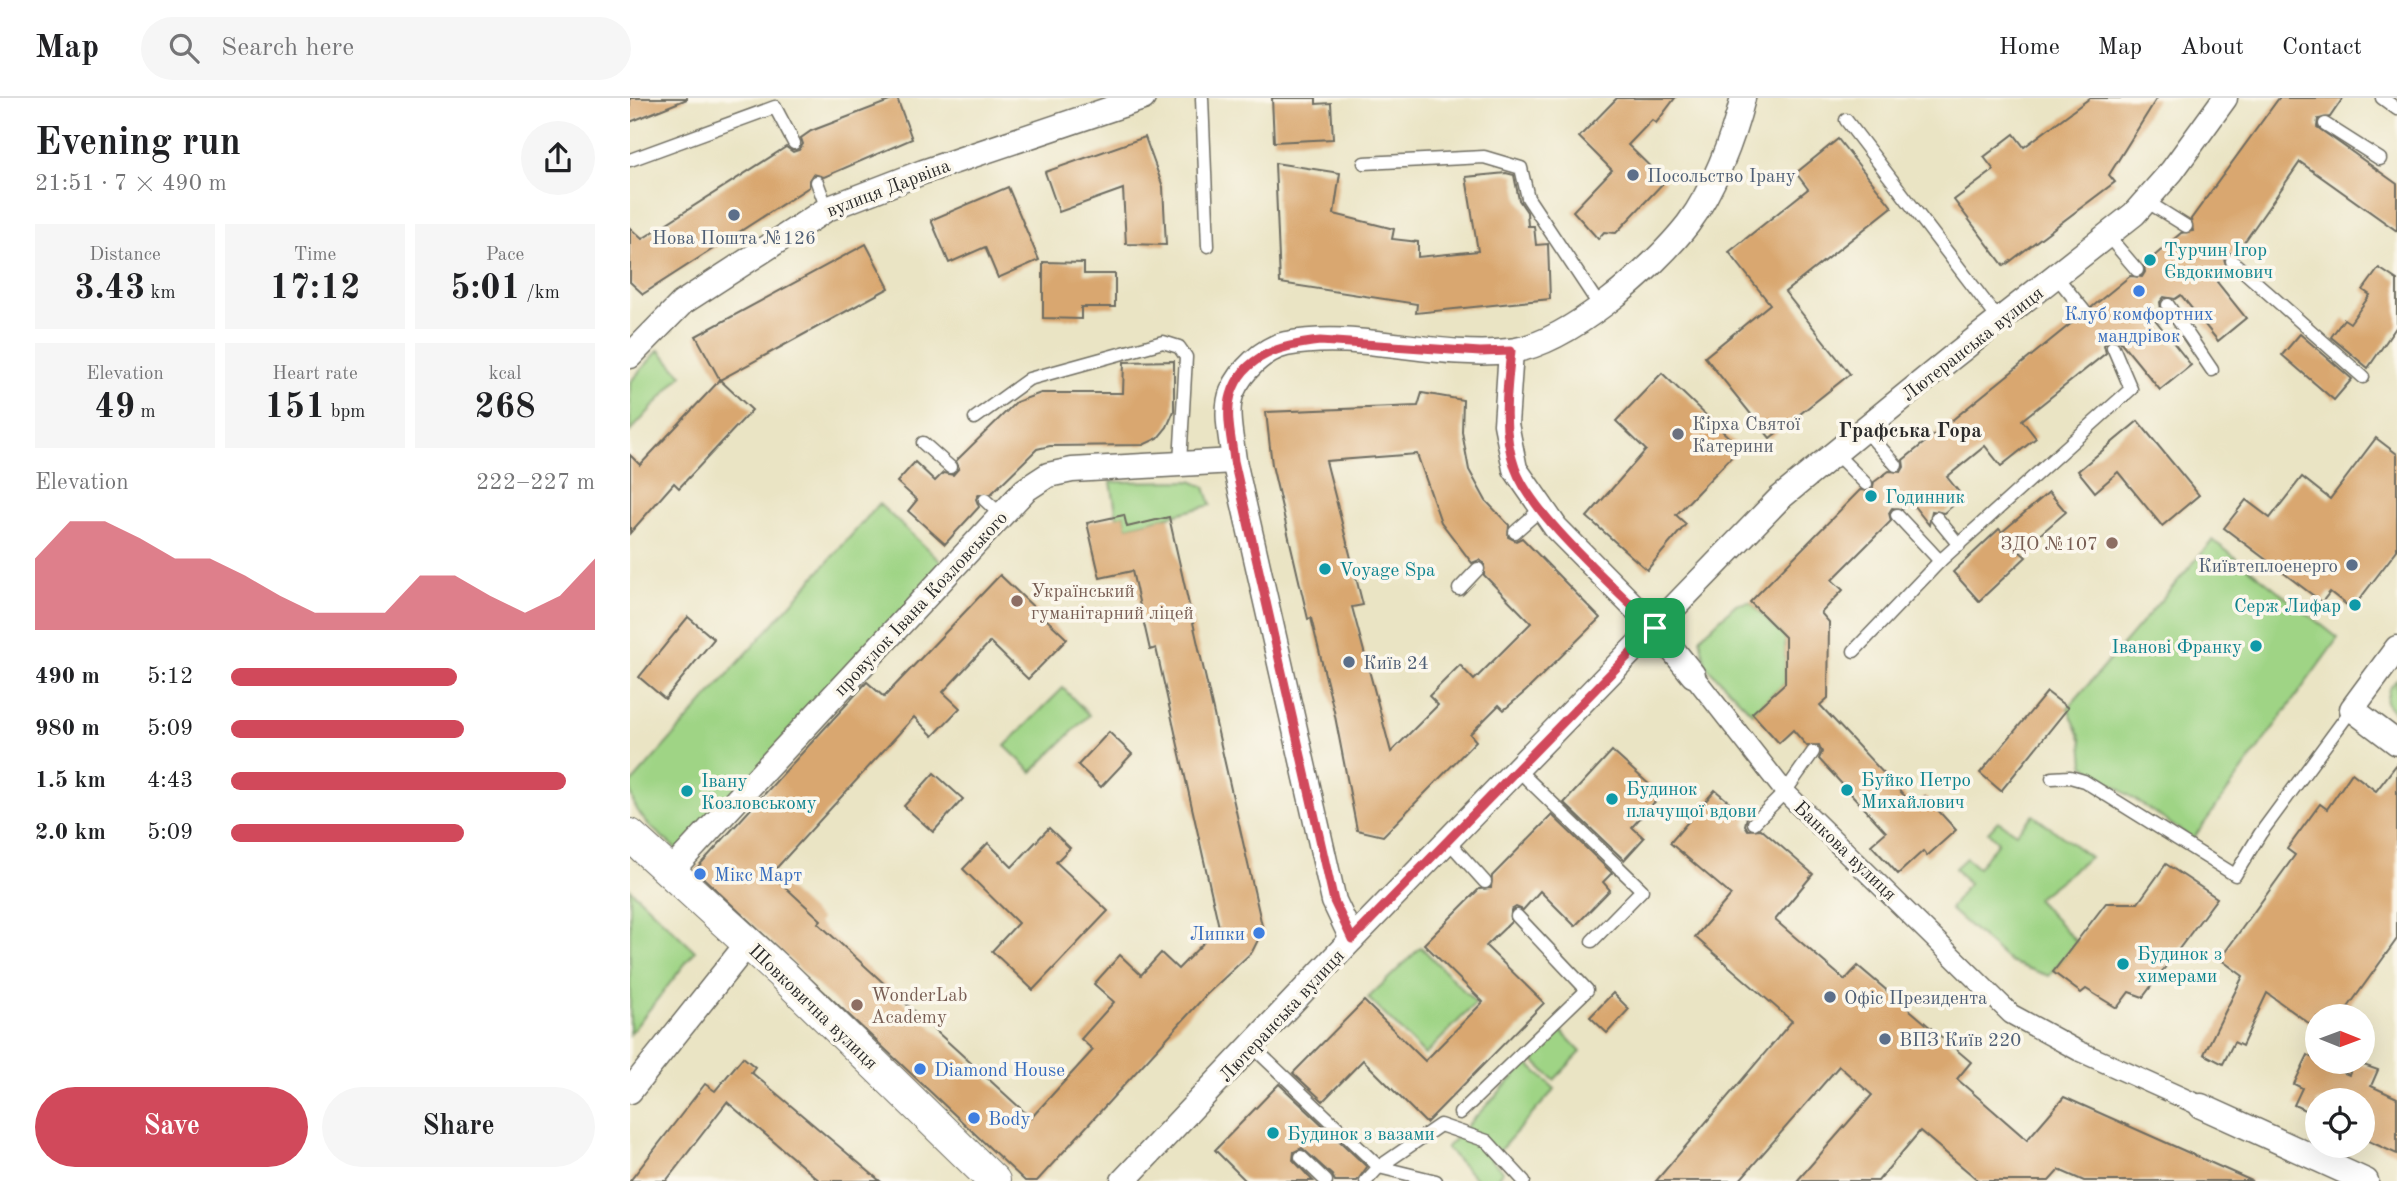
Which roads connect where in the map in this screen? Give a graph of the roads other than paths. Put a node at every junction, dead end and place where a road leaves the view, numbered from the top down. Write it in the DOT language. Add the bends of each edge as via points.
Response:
graph roads {
  1 [pos="1143,98"];
  2 [pos="1202,98"];
  3 [pos="1743,98"];
  4 [pos="2382,98"];
  5 [pos="2218,100"];
  6 [pos="2397,109"];
  7 [pos="1846,120"];
  8 [pos="2325,124"];
  9 [pos="794,143"];
  10 [pos="2380,159"];
  11 [pos="630,160"];
  12 [pos="1364,163"];
  13 [pos="817,182"];
  14 [pos="2146,201"];
  15 [pos="827,209"];
  16 [pos="2186,226"];
  17 [pos="2108,236"];
  18 [pos="1208,246"];
  19 [pos="2232,261"];
  20 [pos="2137,270"];
  21 [pos="2056,276"];
  22 [pos="2168,305"];
  23 [pos="1601,308"];
  24 [pos="2085,312"];
  25 [pos="1999,320"];
  26 [pos="2113,347"];
  27 [pos="1511,351"];
  28 [pos="630,356"];
  29 [pos="2212,370"];
  30 [pos="2363,377"];
  31 [pos="975,418"];
  32 [pos="1864,429"];
  33 [pos="923,443"];
  34 [pos="1835,453"];
  35 [pos="1234,461"];
  36 [pos="1180,463"];
  37 [pos="1896,465"];
  38 [pos="950,467"];
  39 [pos="1866,484"];
  40 [pos="1541,509"];
  41 [pos="1897,515"];
  42 [pos="1937,518"];
  43 [pos="1515,532"];
  44 [pos="1959,545"];
  45 [pos="1940,561"];
  46 [pos="1478,569"];
  47 [pos="1459,589"];
  48 [pos="1655,628"];
  49 [pos="2397,648"];
  50 [pos="1854,651"];
  51 [pos="1693,675"];
  52 [pos="2352,709"];
  53 [pos="2397,743"];
  54 [pos="1813,752"];
  55 [pos="1517,769"];
  56 [pos="2052,778"];
  57 [pos="1786,792"];
  58 [pos="1754,823"];
  59 [pos="630,835"];
  60 [pos="1448,841"];
  61 [pos="670,872"];
  62 [pos="1485,882"];
  63 [pos="1517,916"];
  64 [pos="1352,939"];
  65 [pos="1592,941"];
  66 [pos="748,943"];
  67 [pos="1252,1046"];
  68 [pos="630,1091"];
  69 [pos="2201,1106"];
  70 [pos="1460,1113"];
  71 [pos="1301,1157"];
  72 [pos="1379,1167"];
  73 [pos="994,1181"];
  74 [pos="1124,1181"];
  75 [pos="1326,1181"];
  76 [pos="1366,1181"];
  77 [pos="1436,1181"];
  78 [pos="1524,1181"];
  79 [pos="2366,1181"];
  1 -- 15 [label="street, вулиця Дарвіна"];
  2 -- 18 [label="lane"];
  3 -- 23 [label="street" via="1736,129 1688,224"];
  4 -- 6 [label="lane"];
  5 -- 14 [label="street, Лютеранська вулиця"];
  7 -- 25 [label="lane"];
  8 -- 10 [label="lane"];
  9 -- 11 [label="lane" via="775,107"];
  12 -- 23 [label="lane" via="1483,157 1521,168 1528,198"];
  13 -- 15 [label="lane"];
  14 -- 16 [label="lane"];
  14 -- 17 [label="street, Лютеранська вулиця"];
  15 -- 28 [label="street, вулиця Дарвіна" via="682,303"];
  17 -- 20 [label="lane"];
  17 -- 21 [label="street, Лютеранська вулиця"];
  19 -- 30 [label="lane"];
  21 -- 24 [label="lane"];
  21 -- 25 [label="street, Лютеранська вулиця"];
  22 -- 29 [label="lane"];
  23 -- 27 [label="street" via="1553,338"];
  25 -- 32 [label="street, Лютеранська вулиця"];
  26 -- 44 [label="lane" via="2131,389"];
  27 -- 35 [label="street" via="1320,341 1284,345 1260,356 1231,394"];
  27 -- 40 [label="street, Банкова вулиця" via="1506,424 1515,469"];
  31 -- 36 [label="lane" via="1029,379 1164,342 1179,347 1186,357"];
  32 -- 34 [label="street, Лютеранська вулиця"];
  32 -- 37 [label="lane"];
  33 -- 38 [label="lane"];
  34 -- 39 [label="lane"];
  34 -- 48 [label="street, Лютеранська вулиця" via="1780,498"];
  35 -- 36 [label="street, провулок Івана Козловського"];
  35 -- 64 [label="street" via="1334,901"];
  36 -- 61 [label="street, провулок Івана Козловського" via="1048,475 993,507"];
  40 -- 43 [label="lane"];
  40 -- 48 [label="street, Банкова вулиця"];
  41 -- 45 [label="lane"];
  42 -- 44 [label="lane"];
  44 -- 45 [label="lane"];
  45 -- 50 [label="lane"];
  46 -- 47 [label="lane"];
  48 -- 51 [label="street, Банкова вулиця"];
  48 -- 55 [label="street, Лютеранська вулиця"];
  49 -- 52 [label="street"];
  51 -- 57 [label="street, Банкова вулиця"];
  52 -- 53 [label="street"];
  52 -- 56 [label="lane" via="2235,874 2084,781"];
  54 -- 57 [label="lane"];
  55 -- 60 [label="street, Лютеранська вулиця"];
  55 -- 65 [label="lane" via="1642,890"];
  57 -- 58 [label="lane"];
  57 -- 69 [label="street, Банкова вулиця" via="2011,1013 2079,1051"];
  59 -- 61 [label="street, Шовковична вулиця"];
  60 -- 62 [label="lane"];
  60 -- 64 [label="street, Лютеранська вулиця"];
  61 -- 66 [label="street, Шовковична вулиця"];
  63 -- 70 [label="lane" via="1587,990"];
  64 -- 67 [label="street, Лютеранська вулиця"];
  66 -- 68 [label="street"];
  66 -- 73 [label="street, Шовковична вулиця"];
  67 -- 72 [label="lane"];
  67 -- 74 [label="street, Лютеранська вулиця"];
  69 -- 79 [label="street, Банкова вулиця"];
  71 -- 75 [label="lane"];
  72 -- 76 [label="lane"];
  72 -- 77 [label="lane"];
  72 -- 78 [label="lane" via="1440,1125 1487,1141"];
}
